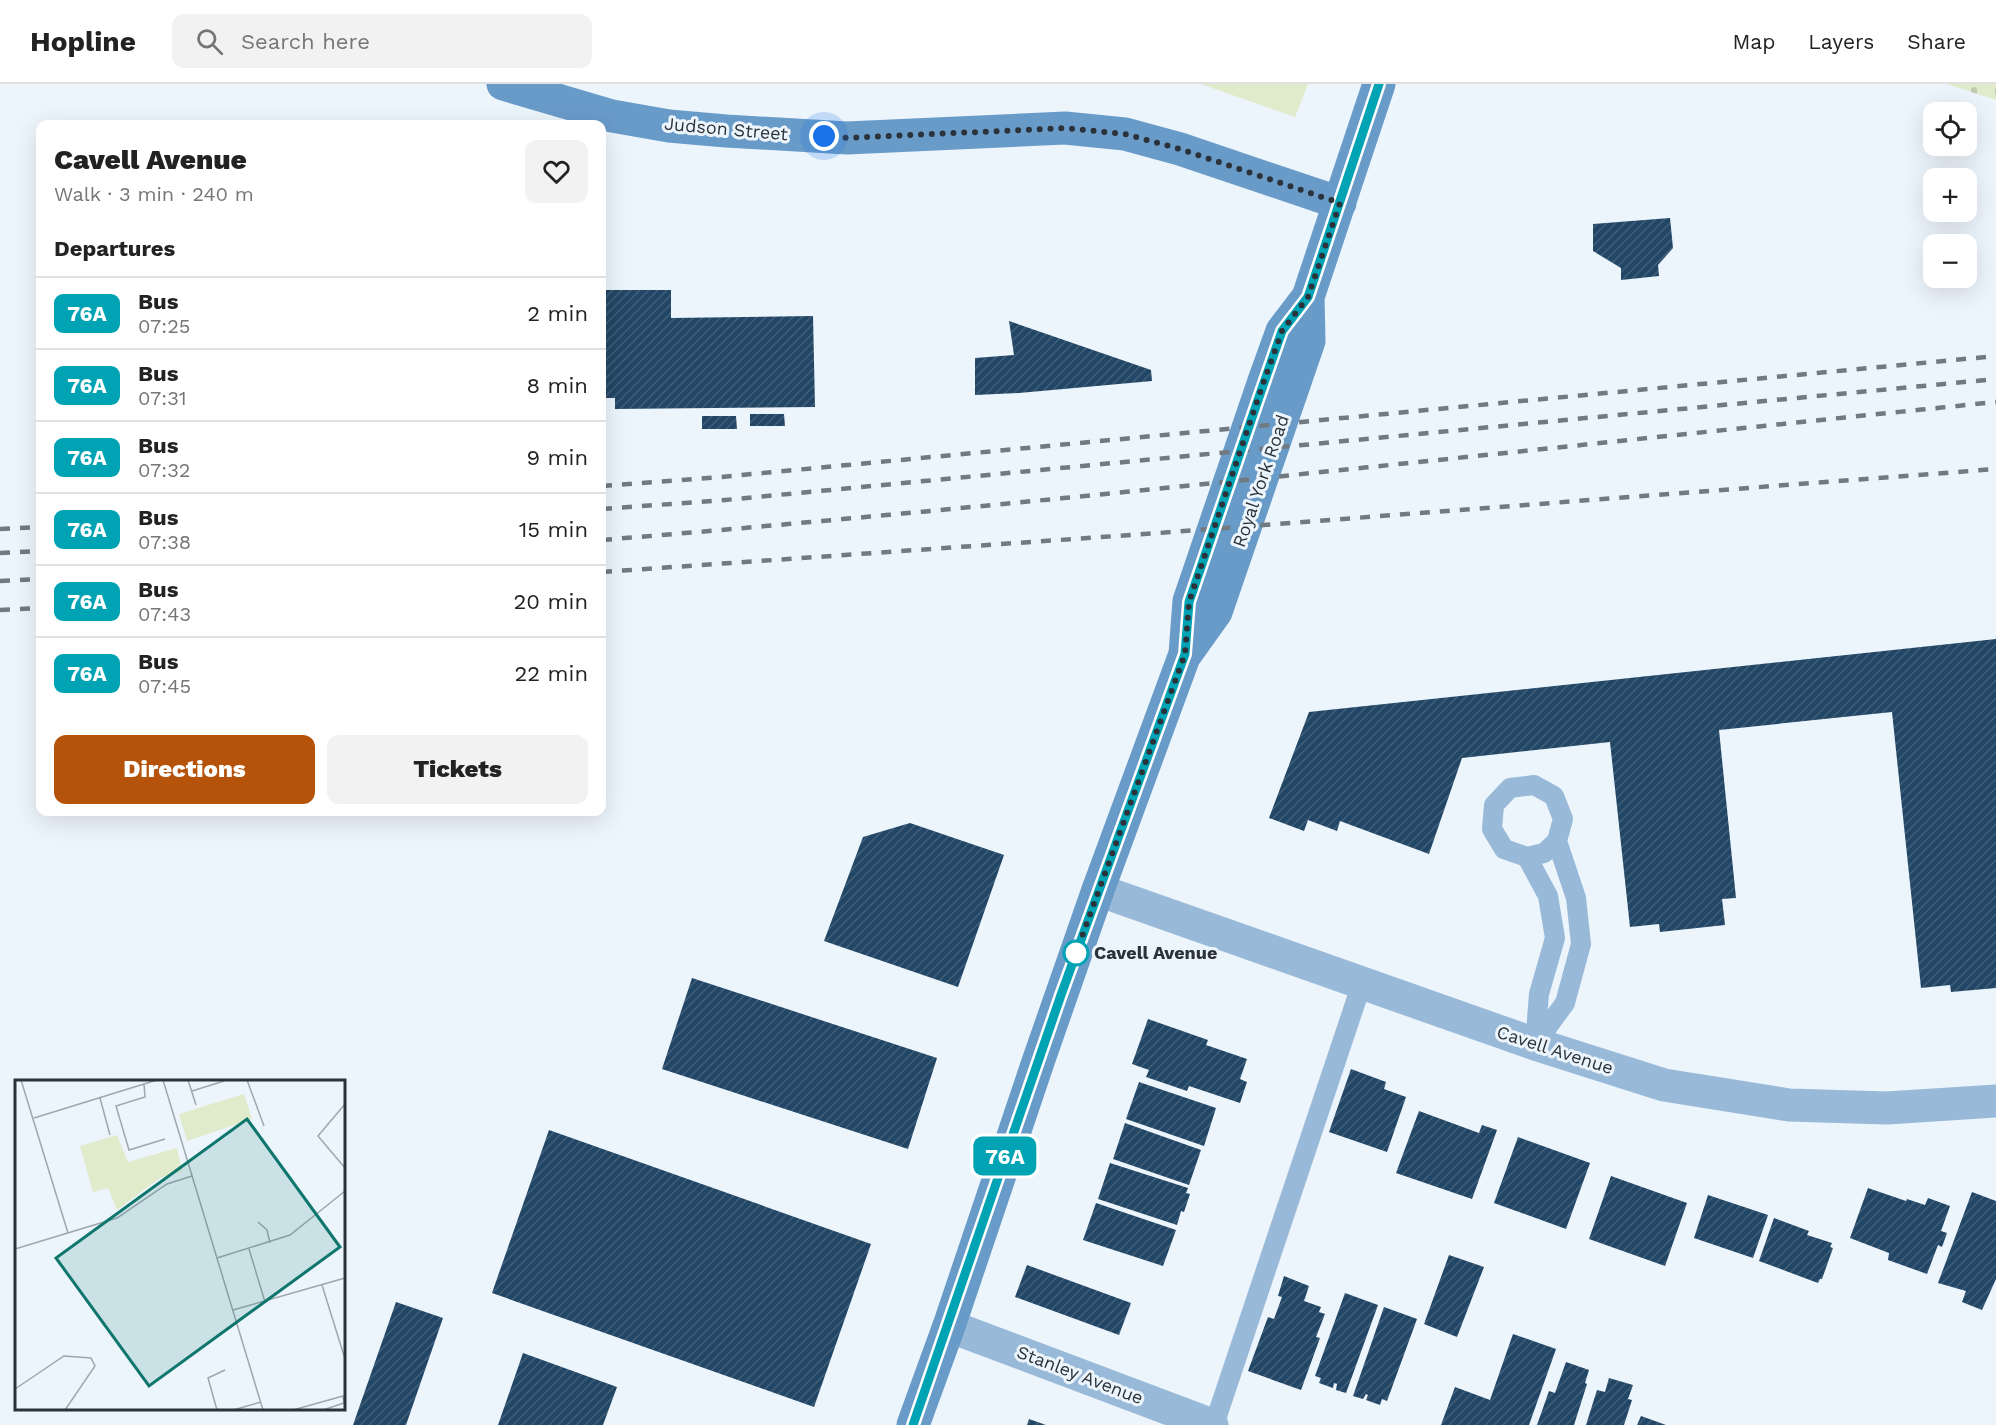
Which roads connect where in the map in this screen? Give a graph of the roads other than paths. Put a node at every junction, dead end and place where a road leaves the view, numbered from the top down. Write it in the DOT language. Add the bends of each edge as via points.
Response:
graph roads {
  1 [pos="503,84"];
  2 [pos="1379,84"];
  3 [pos="1340,203"];
  4 [pos="1557,841"];
  5 [pos="1527,857"];
  6 [pos="1098,890"];
  7 [pos="1362,983"];
  8 [pos="1535,1044"];
  9 [pos="1996,1101"];
  10 [pos="949,1326"];
  11 [pos="913,1425"];
  12 [pos="1213,1425"];
  1 -- 3 [label="main road, Judson Street" via="612,116 703,129 847,138 1065,128 1125,134"];
  2 -- 3 [label="main road, Royal York Road"];
  3 -- 6 [label="main road, Royal York Road" via="1308,297 1282,331 1264,381 1189,602 1185,654"];
  4 -- 5 [label="lane" via="1544,853"];
  4 -- 5 [label="lane" via="1563,819 1554,796 1534,785 1510,788 1494,805 1492,829 1504,849"];
  4 -- 8 [label="lane" via="1576,898 1581,944 1564,1004"];
  5 -- 8 [label="lane" via="1548,896 1555,938 1539,994"];
  6 -- 7 [label="street, Cavell Avenue"];
  6 -- 10 [label="main road, Royal York Road"];
  7 -- 8 [label="street, Cavell Avenue"];
  7 -- 12 [label="lane"];
  8 -- 9 [label="street, Cavell Avenue" via="1664,1085 1789,1105 1887,1108"];
  10 -- 11 [label="main road, Royal York Road"];
  10 -- 12 [label="street, Stanley Avenue"];
}
